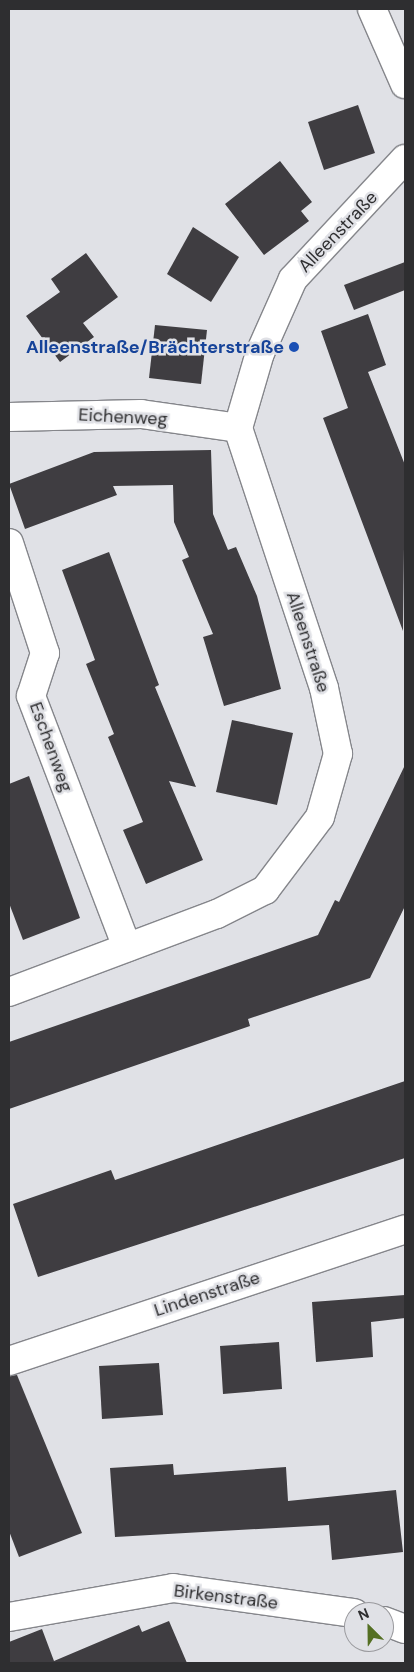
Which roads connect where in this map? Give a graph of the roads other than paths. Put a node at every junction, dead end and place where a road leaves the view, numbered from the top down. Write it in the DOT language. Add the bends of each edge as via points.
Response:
graph roads {
  1 [pos="372,9"];
  2 [pos="405,84"];
  3 [pos="405,159"];
  4 [pos="9,417"];
  5 [pos="238,428"];
  6 [pos="9,543"];
  7 [pos="127,947"];
  8 [pos="9,992"];
  9 [pos="405,1229"];
  10 [pos="9,1361"];
  11 [pos="344,1612"];
  12 [pos="9,1617"];
  1 -- 2 [label="street"];
  3 -- 5 [label="street, Alleenstraße" via="292,279 260,352"];
  4 -- 5 [label="street, Eichenweg" via="140,414"];
  5 -- 7 [label="street, Alleenstraße" via="324,688 338,754 320,817 265,890 217,914"];
  6 -- 7 [label="street, Eschenweg" via="45,653 31,696"];
  7 -- 8 [label="street, Alleenstraße"];
  9 -- 10 [label="street, Lindenstraße"];
  11 -- 12 [label="street, Birkenstraße" via="173,1588"];
}
